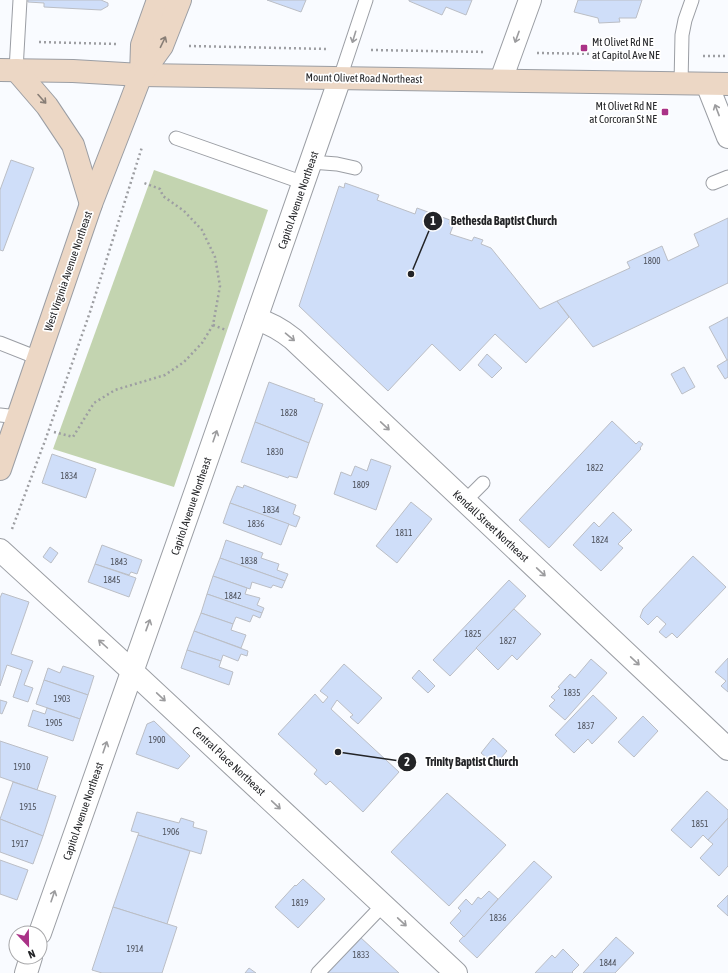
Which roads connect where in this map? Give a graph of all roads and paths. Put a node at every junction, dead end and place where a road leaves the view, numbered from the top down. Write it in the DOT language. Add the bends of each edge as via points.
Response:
graph roads {
  1 [pos="20,0"];
  2 [pos="158,0"];
  3 [pos="180,0"];
  4 [pos="366,0"];
  5 [pos="530,0"];
  6 [pos="692,0"];
  7 [pos="8,70"];
  8 [pos="141,75"];
  9 [pos="340,78"];
  10 [pos="501,80"];
  11 [pos="681,84"];
  12 [pos="707,84"];
  13 [pos="728,84"];
  14 [pos="728,137"];
  15 [pos="176,138"];
  16 [pos="144,141"];
  17 [pos="311,162"];
  18 [pos="355,168"];
  19 [pos="728,177"];
  20 [pos="144,183"];
  21 [pos="304,183"];
  22 [pos="713,183"];
  23 [pos="91,204"];
  24 [pos="256,319"];
  25 [pos="0,342"];
  26 [pos="38,358"];
  27 [pos="9,416"];
  28 [pos="54,432"];
  29 [pos="0,469"];
  30 [pos="483,483"];
  31 [pos="465,501"];
  32 [pos="15,521"];
  33 [pos="0,550"];
  34 [pos="132,671"];
  35 [pos="725,741"];
  36 [pos="383,905"];
  37 [pos="43,925"];
  38 [pos="318,973"];
  39 [pos="456,973"];
  1 -- 7 [label="lane"];
  2 -- 8 [label="street, West Virginia Avenue Northeast" via="142,45"];
  8 -- 3 [label="street, West Virginia Avenue Northeast, one-way" via="162,46"];
  4 -- 9 [label="lane, one-way"];
  5 -- 10 [label="street, one-way"];
  6 -- 11 [label="lane" via="682,35"];
  7 -- 8 [label="street, Mount Olivet Road Northeast"];
  7 -- 23 [label="street, one-way" via="48,106 70,140"];
  8 -- 9 [label="street, Mount Olivet Road Northeast"];
  8 -- 23 [label="street, West Virginia Avenue Northeast"];
  9 -- 10 [label="street, Mount Olivet Road Northeast"];
  9 -- 17 [label="street, Capitol Avenue Northeast"];
  10 -- 11 [label="street, Mount Olivet Road Northeast"];
  11 -- 12 [label="street, Mount Olivet Road Northeast"];
  12 -- 13 [label="street, Mount Olivet Road Northeast"];
  14 -- 12 [label="street, one-way"];
  15 -- 21 [label="lane"];
  16 -- 32 [label="path" via="90,312"];
  17 -- 18 [label="lane"];
  17 -- 21 [label="street, Capitol Avenue Northeast"];
  19 -- 22 [label="lane"];
  20 -- 28 [label="path" via="160,189 163,196 184,211 202,230 215,257 220,286 213,325 202,343 184,362 165,375 115,390 94,403 73,437"];
  21 -- 24 [label="street, Capitol Avenue Northeast"];
  23 -- 26 [label="street, West Virginia Avenue Northeast"];
  24 -- 31 [label="street, Kendall Street Northeast, one-way" via="274,326 293,339"];
  34 -- 24 [label="street, Capitol Avenue Northeast, one-way"];
  25 -- 26 [label="lane"];
  26 -- 27 [label="street, West Virginia Avenue Northeast"];
  27 -- 29 [label="street, West Virginia Avenue Northeast"];
  30 -- 31 [label="lane"];
  31 -- 35 [label="street, Kendall Street Northeast, one-way"];
  34 -- 33 [label="street, Central Place Northeast, one-way"];
  34 -- 36 [label="street, Central Place Northeast, one-way"];
  37 -- 34 [label="street, Capitol Avenue Northeast, one-way"];
  36 -- 38 [label="lane"];
  36 -- 39 [label="street, Central Place Northeast, one-way"];
}
